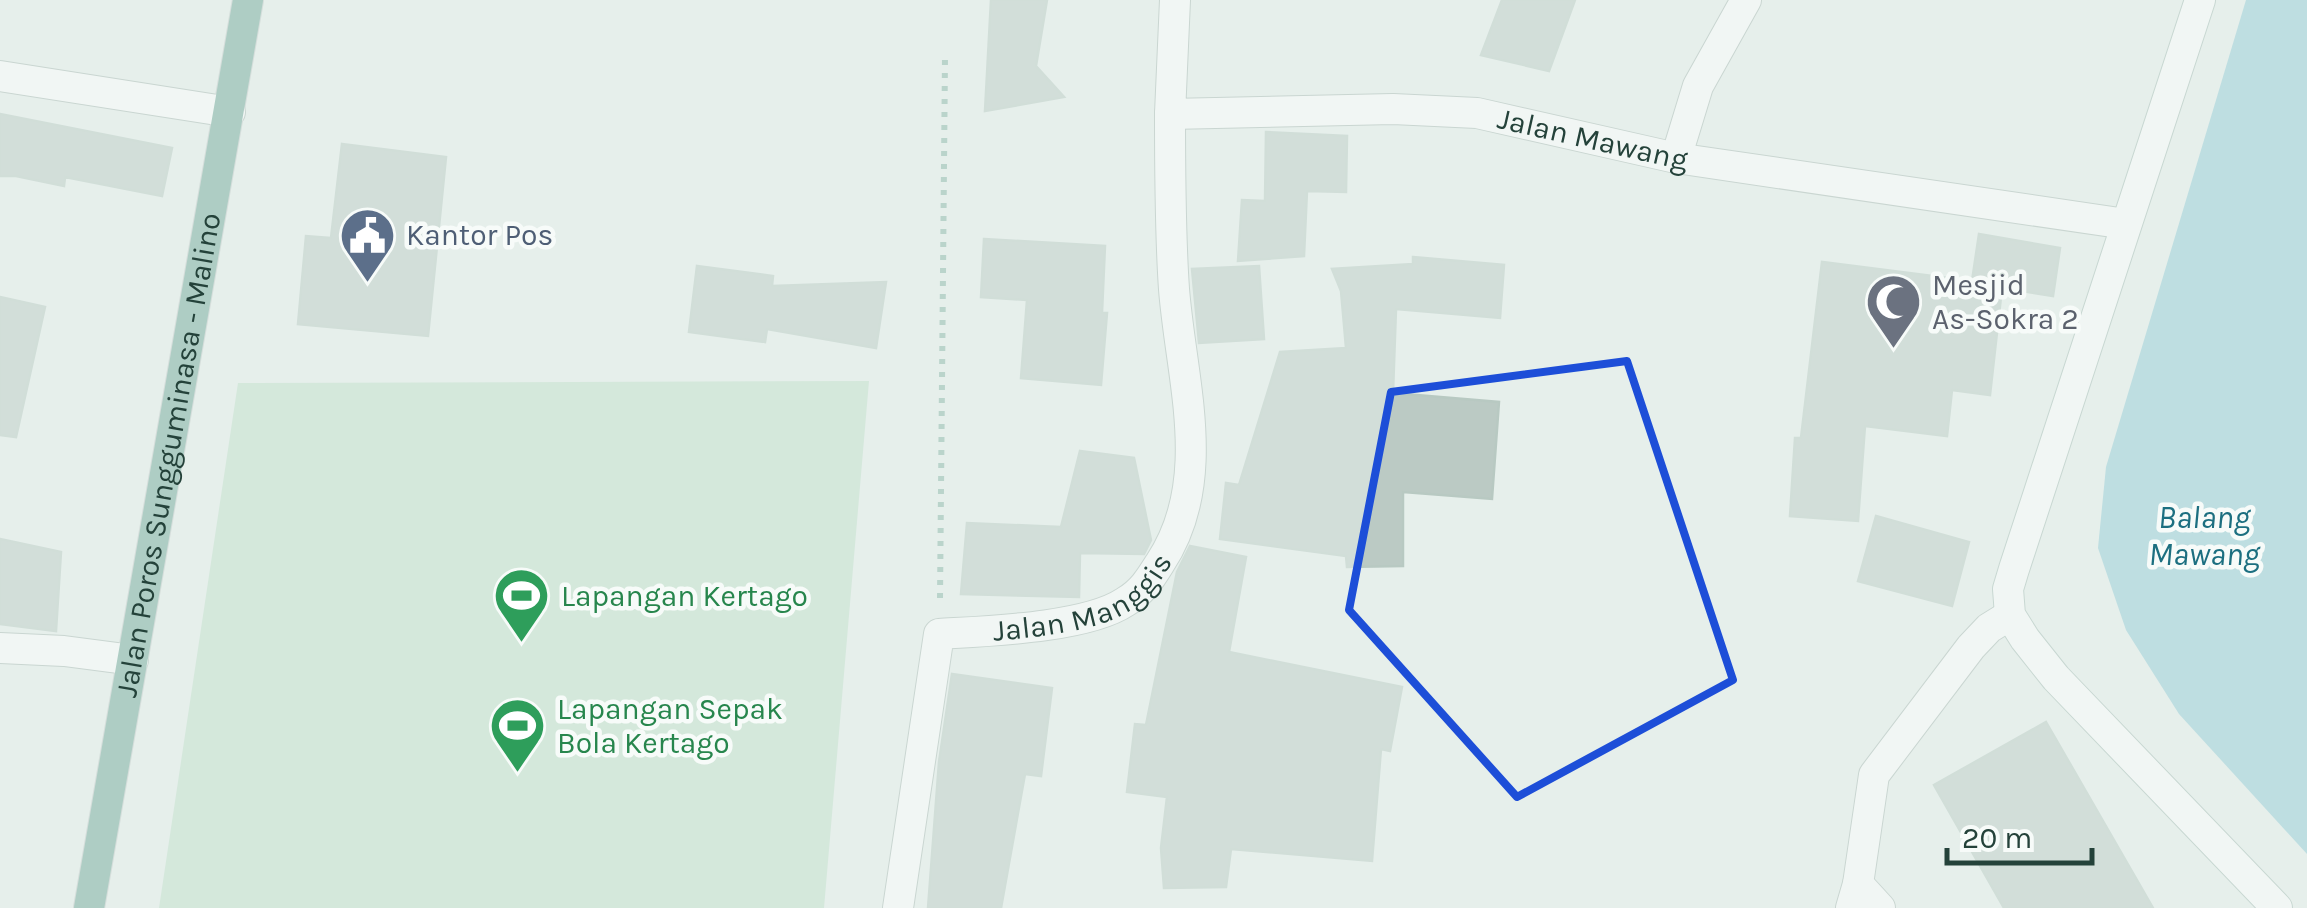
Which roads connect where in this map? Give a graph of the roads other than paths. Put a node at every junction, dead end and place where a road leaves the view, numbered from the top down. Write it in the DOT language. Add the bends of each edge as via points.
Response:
graph roads {
  1 [pos="248,0"];
  2 [pos="1175,0"];
  3 [pos="1746,0"];
  4 [pos="2200,0"];
  5 [pos="0,76"];
  6 [pos="230,112"];
  7 [pos="1170,114"];
  8 [pos="1676,158"];
  9 [pos="2126,224"];
  10 [pos="2010,615"];
  11 [pos="0,648"];
  12 [pos="133,660"];
  13 [pos="1854,896"];
  14 [pos="90,908"];
  15 [pos="898,908"];
  16 [pos="1880,908"];
  17 [pos="2278,908"];
  1 -- 6 [label="main road, Jalan Poros Sungguminasa - Malino"];
  2 -- 7 [label="street"];
  3 -- 8 [label="street" via="1698,86"];
  4 -- 9 [label="street"];
  5 -- 6 [label="street"];
  6 -- 12 [label="main road, Jalan Poros Sungguminasa - Malino"];
  7 -- 8 [label="street, Jalan Mawang" via="1435,110"];
  7 -- 15 [label="street, Jalan Manggis" via="1170,241 1191,460 1173,543 1142,591 1121,606 1028,628 939,634"];
  8 -- 9 [label="street, Jalan Mawang"];
  9 -- 10 [label="street" via="2008,589"];
  10 -- 13 [label="street" via="1971,646 1874,774"];
  10 -- 17 [label="street" via="2056,678"];
  11 -- 12 [label="street"];
  12 -- 14 [label="main road, Jalan Poros Sungguminasa - Malino"];
  13 -- 16 [label="street"];
}
